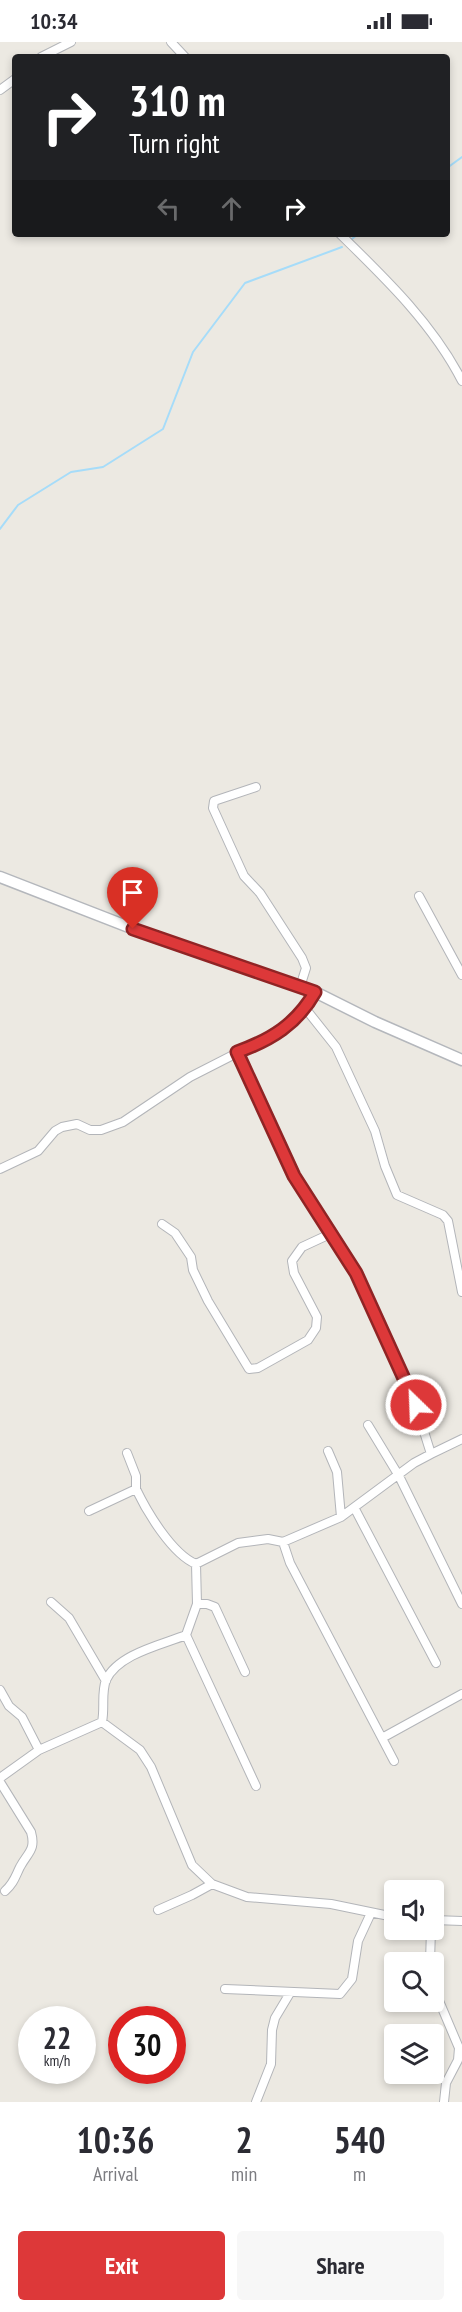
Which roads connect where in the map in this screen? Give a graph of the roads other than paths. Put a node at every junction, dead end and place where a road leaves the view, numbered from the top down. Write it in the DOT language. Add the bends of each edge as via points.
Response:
graph roads {
  1 [pos="71,42"];
  2 [pos="171,42"];
  3 [pos="47,54"];
  4 [pos="183,54"];
  5 [pos="343,237"];
  6 [pos="462,381"];
  7 [pos="256,787"];
  8 [pos="0,877"];
  9 [pos="419,896"];
  10 [pos="462,975"];
  11 [pos="300,987"];
  12 [pos="315,992"];
  13 [pos="305,1008"];
  14 [pos="237,1052"];
  15 [pos="462,1060"];
  16 [pos="0,1168"];
  17 [pos="162,1224"];
  18 [pos="330,1234"];
  19 [pos="460,1266"];
  20 [pos="462,1292"];
  21 [pos="368,1425"];
  22 [pos="462,1439"];
  23 [pos="328,1451"];
  24 [pos="127,1453"];
  25 [pos="431,1454"];
  26 [pos="399,1476"];
  27 [pos="136,1489"];
  28 [pos="355,1509"];
  29 [pos="89,1511"];
  30 [pos="341,1517"];
  31 [pos="283,1542"];
  32 [pos="196,1564"];
  33 [pos="51,1602"];
  34 [pos="197,1604"];
  35 [pos="462,1604"];
  36 [pos="186,1635"];
  37 [pos="436,1663"];
  38 [pos="245,1672"];
  39 [pos="106,1681"];
  40 [pos="0,1690"];
  41 [pos="462,1694"];
  42 [pos="102,1722"];
  43 [pos="382,1738"];
  44 [pos="39,1750"];
  45 [pos="394,1761"];
  46 [pos="0,1780"];
  47 [pos="256,1786"];
  48 [pos="212,1884"];
  49 [pos="5,1891"];
  50 [pos="158,1910"];
  51 [pos="371,1913"];
  52 [pos="384,1915"];
  53 [pos="444,1920"];
  54 [pos="462,1921"];
  55 [pos="225,1989"];
  56 [pos="290,1993"];
  57 [pos="444,2012"];
  58 [pos="256,2102"];
  59 [pos="444,2102"];
  1 -- 3 [label="street"];
  2 -- 4 [label="street"];
  5 -- 6 [label="street" via="394,287 452,361"];
  7 -- 11 [label="street" via="223,796 214,801 213,808 244,876 261,893 302,958 306,968"];
  8 -- 11 [label="street" via="152,936"];
  9 -- 10 [label="street"];
  11 -- 12 [label="street"];
  12 -- 13 [label="street"];
  12 -- 15 [label="street"];
  13 -- 14 [label="street" via="274,1036"];
  13 -- 19 [label="street" via="336,1047 375,1131 397,1195 443,1215"];
  14 -- 16 [label="street" via="190,1077 123,1122 100,1130 77,1124 62,1127 38,1151"];
  14 -- 18 [label="street" via="294,1176"];
  17 -- 18 [label="street" via="175,1233 191,1257 208,1300 249,1369 258,1368 308,1340 316,1328 317,1317 294,1274 292,1261 302,1247"];
  18 -- 25 [label="street" via="356,1273 411,1390"];
  19 -- 20 [label="street"];
  21 -- 26 [label="street"];
  22 -- 25 [label="street"];
  23 -- 30 [label="street" via="337,1472"];
  24 -- 27 [label="street" via="136,1476"];
  25 -- 26 [label="street"];
  26 -- 28 [label="street"];
  26 -- 35 [label="street"];
  27 -- 29 [label="street"];
  27 -- 32 [label="street" via="165,1536 187,1560"];
  28 -- 30 [label="street"];
  28 -- 37 [label="street"];
  30 -- 31 [label="street"];
  31 -- 32 [label="street" via="268,1539 238,1543"];
  31 -- 43 [label="street" via="290,1563"];
  32 -- 34 [label="street"];
  33 -- 39 [label="street" via="69,1618"];
  34 -- 36 [label="street"];
  34 -- 38 [label="street" via="215,1607"];
  36 -- 39 [label="street" via="124,1662"];
  36 -- 47 [label="street"];
  39 -- 42 [label="street"];
  40 -- 44 [label="street" via="22,1718"];
  41 -- 43 [label="street"];
  42 -- 44 [label="street"];
  42 -- 48 [label="street" via="140,1750 151,1767 192,1865"];
  43 -- 45 [label="street"];
  44 -- 46 [label="street"];
  46 -- 49 [label="street" via="34,1841 34,1849"];
  48 -- 50 [label="street"];
  48 -- 51 [label="street" via="247,1897 332,1904"];
  51 -- 52 [label="street"];
  51 -- 56 [label="street" via="358,1941 348,1987 340,1994"];
  53 -- 54 [label="street"];
  55 -- 56 [label="street"];
  56 -- 58 [label="street" via="275,2018 271,2064"];
  57 -- 59 [label="street" via="459,2048 458,2060 446,2083"];
}
